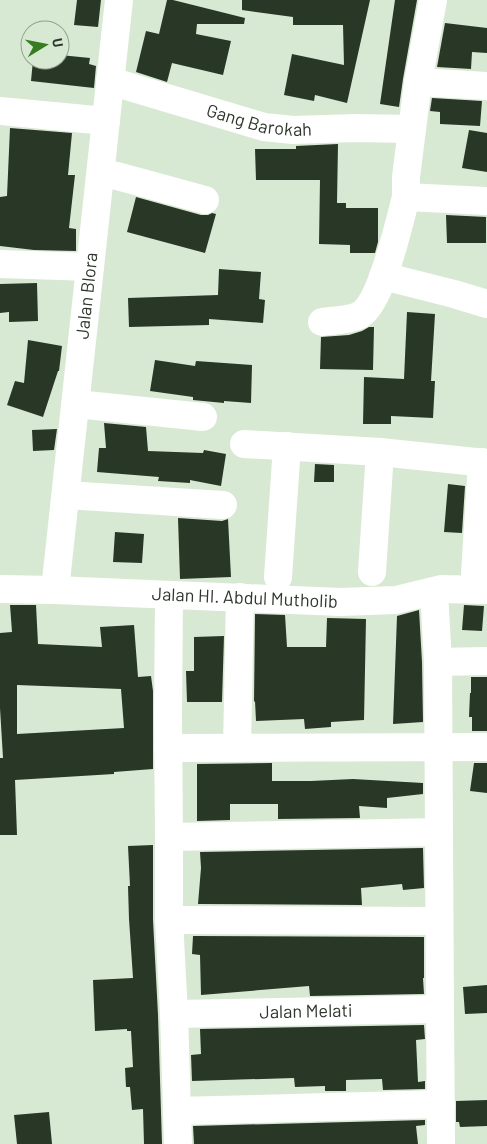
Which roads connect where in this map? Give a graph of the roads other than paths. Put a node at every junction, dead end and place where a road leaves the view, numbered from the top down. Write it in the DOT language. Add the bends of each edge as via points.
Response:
graph roads {
  1 [pos="120,0"];
  2 [pos="432,0"];
  3 [pos="110,82"];
  4 [pos="418,82"];
  5 [pos="487,86"];
  6 [pos="0,111"];
  7 [pos="106,121"];
  8 [pos="412,129"];
  9 [pos="101,173"];
  10 [pos="406,197"];
  11 [pos="205,200"];
  12 [pos="487,200"];
  13 [pos="0,264"];
  14 [pos="90,268"];
  15 [pos="383,276"];
  16 [pos="487,304"];
  17 [pos="322,322"];
  18 [pos="76,404"];
  19 [pos="202,417"];
  20 [pos="244,444"];
  21 [pos="287,446"];
  22 [pos="380,452"];
  23 [pos="484,463"];
  24 [pos="66,495"];
  25 [pos="223,505"];
  26 [pos="372,572"];
  27 [pos="278,577"];
  28 [pos="481,582"];
  29 [pos="0,589"];
  30 [pos="55,590"];
  31 [pos="434,592"];
  32 [pos="169,595"];
  33 [pos="240,598"];
  34 [pos="487,661"];
  35 [pos="438,662"];
  36 [pos="168,748"];
  37 [pos="237,748"];
  38 [pos="439,748"];
  39 [pos="487,748"];
  40 [pos="439,832"];
  41 [pos="169,837"];
  42 [pos="169,920"];
  43 [pos="439,921"];
  44 [pos="440,1009"];
  45 [pos="174,1014"];
  46 [pos="441,1104"];
  47 [pos="177,1111"];
  48 [pos="178,1144"];
  49 [pos="442,1144"];
  1 -- 3 [label="street, Jalan Blora"];
  2 -- 4 [label="street"];
  3 -- 7 [label="street, Jalan Blora"];
  3 -- 8 [label="street, Gang Barokah" via="264,127 293,130"];
  4 -- 5 [label="street"];
  4 -- 8 [label="street"];
  6 -- 7 [label="street"];
  7 -- 9 [label="street, Jalan Blora"];
  8 -- 10 [label="street"];
  9 -- 11 [label="street"];
  9 -- 14 [label="street, Jalan Blora"];
  10 -- 12 [label="street"];
  10 -- 15 [label="street"];
  13 -- 14 [label="street"];
  14 -- 18 [label="street, Jalan Blora"];
  15 -- 16 [label="street"];
  15 -- 17 [label="street" via="367,309 348,319"];
  18 -- 19 [label="street"];
  18 -- 24 [label="street, Jalan Blora"];
  20 -- 21 [label="street"];
  21 -- 22 [label="street"];
  21 -- 27 [label="street"];
  22 -- 23 [label="street"];
  22 -- 26 [label="street"];
  23 -- 28 [label="street"];
  24 -- 25 [label="street"];
  24 -- 30 [label="street, Jalan Blora"];
  28 -- 31 [label="street, Jalan HI. Abdul Mutholib"];
  29 -- 30 [label="street, Jalan HI. Abdul Mutholib"];
  30 -- 32 [label="street, Jalan HI. Abdul Mutholib"];
  31 -- 33 [label="street, Jalan HI. Abdul Mutholib" via="396,600 340,602"];
  31 -- 35 [label="street"];
  32 -- 33 [label="street, Jalan HI. Abdul Mutholib"];
  32 -- 36 [label="street"];
  33 -- 37 [label="street"];
  34 -- 35 [label="street"];
  35 -- 38 [label="street"];
  36 -- 37 [label="street"];
  36 -- 41 [label="street"];
  37 -- 38 [label="street"];
  38 -- 39 [label="street"];
  38 -- 40 [label="street"];
  40 -- 41 [label="street"];
  40 -- 43 [label="street"];
  41 -- 42 [label="street"];
  42 -- 43 [label="street"];
  42 -- 45 [label="street"];
  43 -- 44 [label="street"];
  44 -- 45 [label="street, Jalan Melati"];
  44 -- 46 [label="street"];
  45 -- 47 [label="street"];
  46 -- 47 [label="street"];
  46 -- 49 [label="street"];
  47 -- 48 [label="street"];
}
